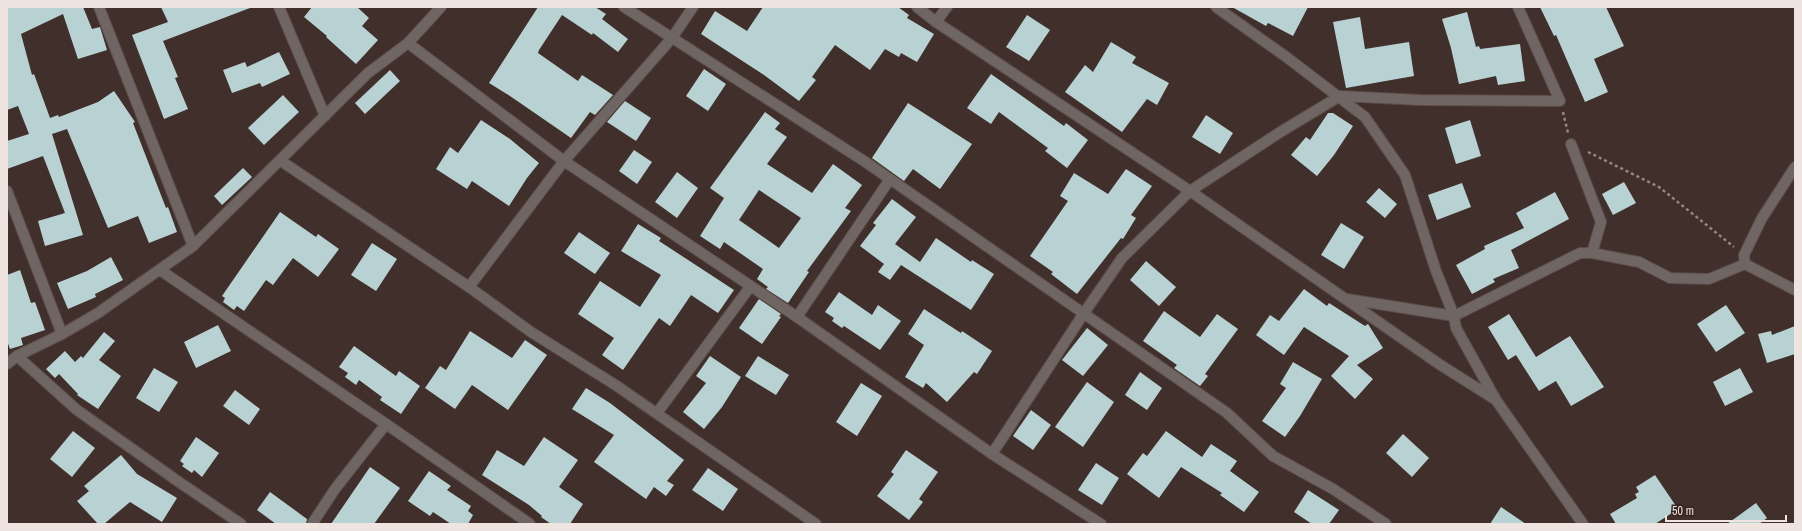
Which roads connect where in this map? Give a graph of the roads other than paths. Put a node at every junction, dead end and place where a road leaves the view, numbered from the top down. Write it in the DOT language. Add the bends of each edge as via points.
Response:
graph roads {
  1 [pos="99,7"];
  2 [pos="279,7"];
  3 [pos="441,7"];
  4 [pos="624,7"];
  5 [pos="693,7"];
  6 [pos="917,7"];
  7 [pos="947,7"];
  8 [pos="1216,7"];
  9 [pos="1518,7"];
  10 [pos="936,22"];
  11 [pos="672,38"];
  12 [pos="408,42"];
  13 [pos="1340,96"];
  14 [pos="325,116"];
  15 [pos="1570,144"];
  16 [pos="281,161"];
  17 [pos="564,161"];
  18 [pos="1795,167"];
  19 [pos="890,179"];
  20 [pos="7,191"];
  21 [pos="1190,191"];
  22 [pos="193,246"];
  23 [pos="1592,253"];
  24 [pos="1744,259"];
  25 [pos="160,270"];
  26 [pos="469,287"];
  27 [pos="750,287"];
  28 [pos="1795,290"];
  29 [pos="1345,299"];
  30 [pos="1084,313"];
  31 [pos="1454,316"];
  32 [pos="797,317"];
  33 [pos="62,334"];
  34 [pos="17,356"];
  35 [pos="7,364"];
  36 [pos="1496,400"];
  37 [pos="657,413"];
  38 [pos="386,424"];
  39 [pos="992,454"];
  40 [pos="241,524"];
  41 [pos="312,524"];
  42 [pos="530,524"];
  43 [pos="816,524"];
  44 [pos="1101,524"];
  45 [pos="1386,524"];
  46 [pos="1583,524"];
  1 -- 22 [label="street"];
  2 -- 14 [label="street"];
  3 -- 12 [label="street"];
  4 -- 11 [label="street"];
  5 -- 11 [label="street"];
  6 -- 10 [label="street"];
  7 -- 10 [label="street"];
  8 -- 13 [label="street"];
  9 -- 13 [label="street" via="1560,101 1420,100"];
  10 -- 21 [label="street"];
  11 -- 17 [label="street"];
  11 -- 19 [label="street"];
  12 -- 14 [label="street" via="368,73"];
  12 -- 17 [label="street"];
  13 -- 21 [label="street"];
  13 -- 31 [label="street" via="1365,117 1405,175"];
  14 -- 16 [label="street"];
  15 -- 23 [label="street" via="1601,222"];
  16 -- 22 [label="street"];
  16 -- 26 [label="street"];
  17 -- 26 [label="street"];
  17 -- 27 [label="street"];
  18 -- 24 [label="street" via="1762,218"];
  19 -- 30 [label="street"];
  19 -- 32 [label="street"];
  20 -- 33 [label="street"];
  21 -- 29 [label="street"];
  21 -- 30 [label="street" via="1122,258"];
  22 -- 25 [label="street"];
  23 -- 24 [label="street" via="1639,262 1670,278 1709,279"];
  23 -- 31 [label="street" via="1580,253"];
  24 -- 28 [label="street"];
  25 -- 33 [label="street" via="98,313"];
  25 -- 38 [label="street"];
  26 -- 37 [label="street" via="531,332"];
  27 -- 32 [label="street"];
  27 -- 37 [label="street"];
  29 -- 31 [label="street"];
  29 -- 36 [label="street" via="1438,364"];
  30 -- 39 [label="street"];
  30 -- 45 [label="street" via="1227,413 1273,456 1333,488"];
  31 -- 36 [label="street" via="1456,328"];
  32 -- 39 [label="street"];
  33 -- 34 [label="street"];
  34 -- 35 [label="street"];
  34 -- 40 [label="street" via="77,410"];
  36 -- 46 [label="street"];
  37 -- 43 [label="street"];
  38 -- 41 [label="street" via="335,489"];
  38 -- 42 [label="street"];
  39 -- 44 [label="street"];
}
